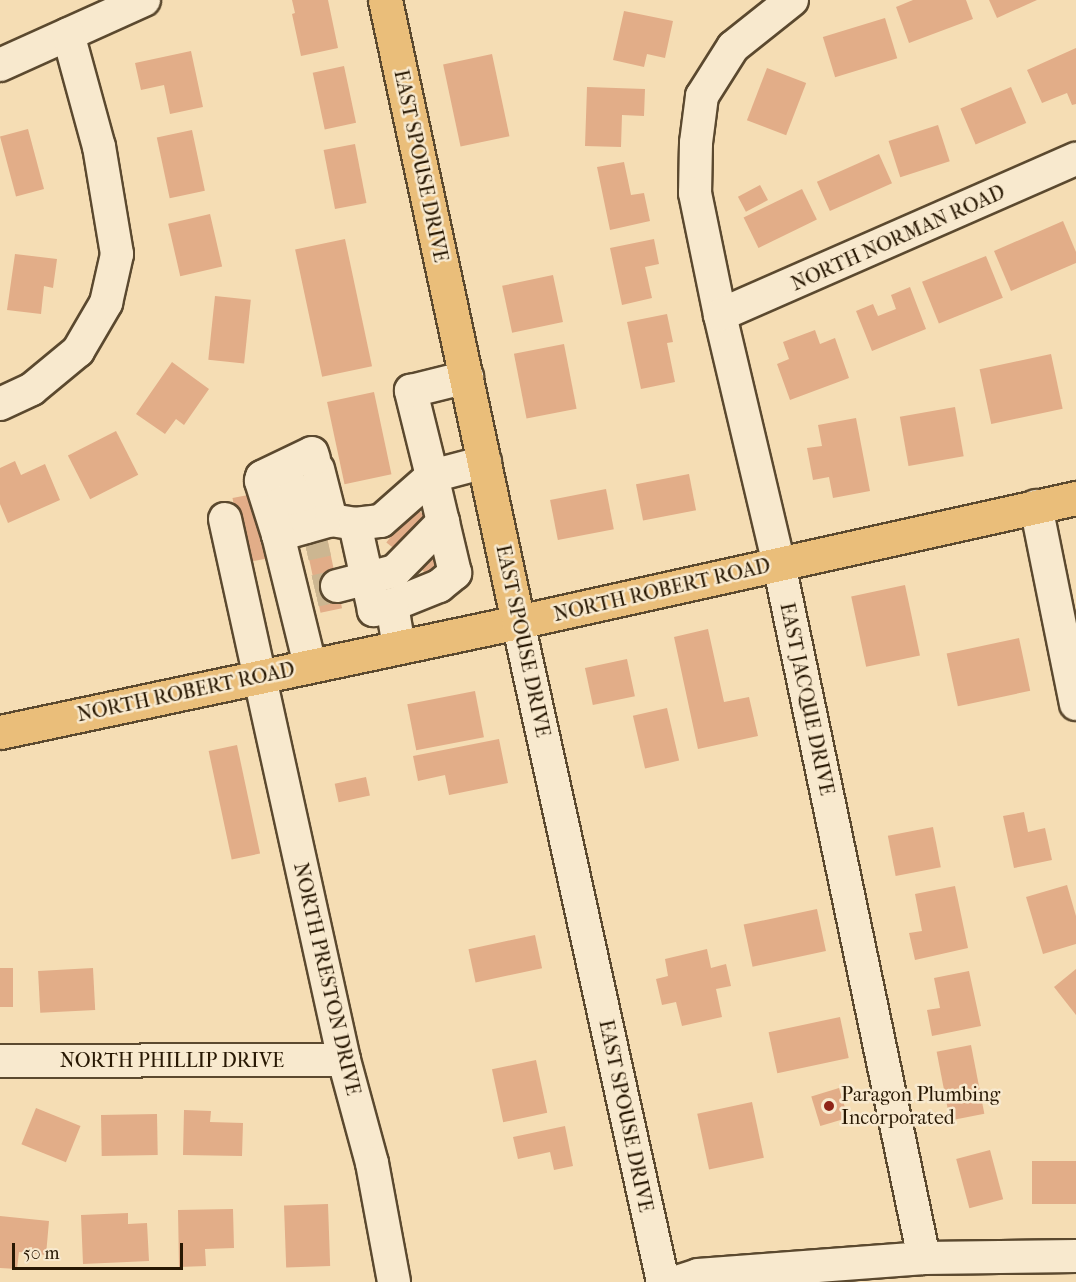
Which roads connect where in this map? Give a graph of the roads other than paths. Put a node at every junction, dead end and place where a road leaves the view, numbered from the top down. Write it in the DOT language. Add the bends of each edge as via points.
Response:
graph roads {
  1 [pos="144,0"];
  2 [pos="385,0"];
  3 [pos="792,0"];
  4 [pos="68,34"];
  5 [pos="0,65"];
  6 [pos="1076,159"];
  7 [pos="720,315"];
  8 [pos="467,377"];
  9 [pos="0,404"];
  10 [pos="485,462"];
  11 [pos="432,476"];
  12 [pos="1076,498"];
  13 [pos="1036,506"];
  14 [pos="225,519"];
  15 [pos="443,522"];
  16 [pos="323,539"];
  17 [pos="779,564"];
  18 [pos="314,583"];
  19 [pos="392,605"];
  20 [pos="518,622"];
  21 [pos="399,647"];
  22 [pos="310,665"];
  23 [pos="260,676"];
  24 [pos="1076,704"];
  25 [pos="0,732"];
  26 [pos="344,1060"];
  27 [pos="0,1061"];
  28 [pos="1076,1256"];
  29 [pos="924,1258"];
  30 [pos="394,1282"];
  31 [pos="663,1282"];
  32 [pos="677,1282"];
  1 -- 4 [label="street"];
  2 -- 8 [label="main road, EAST SPOUSE DRIVE"];
  3 -- 7 [label="street, EAST JACQUE DRIVE" via="733,46 702,96 695,193"];
  4 -- 5 [label="street"];
  4 -- 9 [label="street" via="99,147 117,254 106,303 78,351 32,388"];
  6 -- 7 [label="street, NORTH NORMAN ROAD"];
  7 -- 17 [label="street, EAST JACQUE DRIVE"];
  8 -- 10 [label="main road, EAST SPOUSE DRIVE"];
  8 -- 11 [label="street" via="411,391"];
  10 -- 11 [label="street"];
  10 -- 20 [label="main road, EAST SPOUSE DRIVE"];
  11 -- 15 [label="street"];
  11 -- 16 [label="street" via="381,521"];
  12 -- 13 [label="main road, NORTH ROBERT ROAD"];
  13 -- 17 [label="main road, NORTH ROBERT ROAD"];
  13 -- 24 [label="street"];
  14 -- 23 [label="street, NORTH PRESTON DRIVE"];
  15 -- 16 [label="street" via="395,571"];
  15 -- 19 [label="street" via="455,573 439,586"];
  16 -- 16 [label="street" via="261,481 262,477 293,472"];
  16 -- 18 [label="street"];
  16 -- 18 [label="street"];
  16 -- 19 [label="street" via="374,610"];
  17 -- 20 [label="main road, NORTH ROBERT ROAD"];
  17 -- 29 [label="street, EAST JACQUE DRIVE"];
  18 -- 22 [label="street"];
  19 -- 21 [label="street"];
  20 -- 21 [label="main road, NORTH ROBERT ROAD"];
  20 -- 31 [label="street, EAST SPOUSE DRIVE"];
  21 -- 22 [label="main road, NORTH ROBERT ROAD"];
  22 -- 23 [label="main road, NORTH ROBERT ROAD"];
  23 -- 25 [label="main road, NORTH ROBERT ROAD"];
  23 -- 26 [label="street, NORTH PRESTON DRIVE"];
  26 -- 27 [label="street, NORTH PHILLIP DRIVE"];
  26 -- 30 [label="street, NORTH PRESTON DRIVE" via="372,1163"];
  28 -- 29 [label="street"];
  29 -- 32 [label="street" via="699,1275"];
}
